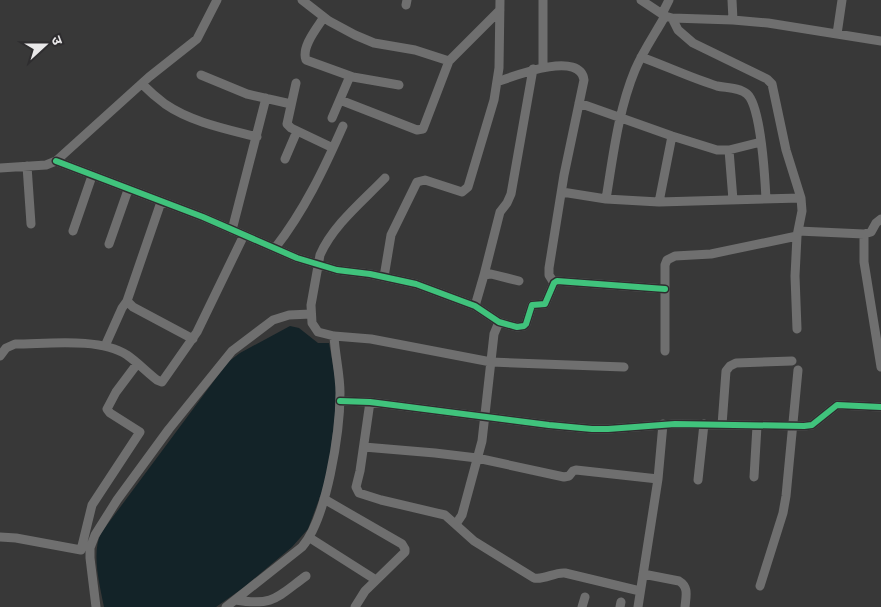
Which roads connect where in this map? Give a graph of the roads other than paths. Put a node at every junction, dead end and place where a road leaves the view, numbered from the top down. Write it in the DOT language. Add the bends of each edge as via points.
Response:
graph roads {
  1 [pos="217,0"];
  2 [pos="302,0"];
  3 [pos="500,0"];
  4 [pos="543,0"];
  5 [pos="641,0"];
  6 [pos="669,0"];
  7 [pos="732,0"];
  8 [pos="842,0"];
  9 [pos="500,10"];
  10 [pos="666,16"];
  11 [pos="324,18"];
  12 [pos="733,20"];
  13 [pos="837,34"];
  14 [pos="881,41"];
  15 [pos="641,56"];
  16 [pos="449,61"];
  17 [pos="543,67"];
  18 [pos="533,69"];
  19 [pos="201,75"];
  20 [pos="350,76"];
  21 [pos="497,82"];
  22 [pos="296,83"];
  23 [pos="142,84"];
  24 [pos="399,85"];
  25 [pos="266,98"];
  26 [pos="340,100"];
  27 [pos="579,103"];
  28 [pos="291,104"];
  29 [pos="332,118"];
  30 [pos="621,118"];
  31 [pos="344,126"];
  32 [pos="297,131"];
  33 [pos="672,136"];
  34 [pos="256,137"];
  35 [pos="761,142"];
  36 [pos="333,148"];
  37 [pos="729,150"];
  38 [pos="285,159"];
  39 [pos="56,161"];
  40 [pos="27,166"];
  41 [pos="0,168"];
  42 [pos="92,176"];
  43 [pos="385,178"];
  44 [pos="128,190"];
  45 [pos="562,192"];
  46 [pos="801,198"];
  47 [pos="606,199"];
  48 [pos="766,199"];
  49 [pos="733,200"];
  50 [pos="161,202"];
  51 [pos="659,202"];
  52 [pos="881,219"];
  53 [pos="31,224"];
  54 [pos="232,230"];
  55 [pos="73,231"];
  56 [pos="798,234"];
  57 [pos="864,234"];
  58 [pos="244,235"];
  59 [pos="109,244"];
  60 [pos="275,248"];
  61 [pos="317,264"];
  62 [pos="484,275"];
  63 [pos="384,277"];
  64 [pos="518,281"];
  65 [pos="554,283"];
  66 [pos="665,289"];
  67 [pos="128,301"];
  68 [pos="475,306"];
  69 [pos="311,314"];
  70 [pos="499,322"];
  71 [pos="797,329"];
  72 [pos="334,336"];
  73 [pos="193,339"];
  74 [pos="105,346"];
  75 [pos="665,351"];
  76 [pos="0,356"];
  77 [pos="792,360"];
  78 [pos="491,362"];
  79 [pos="137,364"];
  80 [pos="881,364"];
  81 [pos="624,367"];
  82 [pos="798,370"];
  83 [pos="340,401"];
  84 [pos="370,402"];
  85 [pos="881,408"];
  86 [pos="485,418"];
  87 [pos="663,424"];
  88 [pos="704,424"];
  89 [pos="722,425"];
  90 [pos="757,426"];
  91 [pos="793,426"];
  92 [pos="364,447"];
  93 [pos="477,458"];
  94 [pos="754,477"];
  95 [pos="658,479"];
  96 [pos="698,480"];
  97 [pos="324,499"];
  98 [pos="456,524"];
  99 [pos="0,536"];
  100 [pos="310,538"];
  101 [pos="643,574"];
  102 [pos="306,576"];
  103 [pos="376,580"];
  104 [pos="760,586"];
  105 [pos="640,591"];
  106 [pos="585,597"];
  107 [pos="235,600"];
  108 [pos="255,605"];
  109 [pos="96,607"];
  110 [pos="226,607"];
  111 [pos="355,607"];
  112 [pos="582,607"];
  113 [pos="638,607"];
  114 [pos="685,607"];
  1 -- 23 [label="street" via="197,39"];
  2 -- 11 [label="street"];
  3 -- 9 [label="street"];
  4 -- 17 [label="street"];
  5 -- 10 [label="street"];
  6 -- 10 [label="street"];
  7 -- 12 [label="street"];
  8 -- 13 [label="street"];
  9 -- 16 [label="street"];
  9 -- 21 [label="street"];
  10 -- 12 [label="street"];
  10 -- 15 [label="street"];
  10 -- 46 [label="street" via="693,44 770,81"];
  11 -- 16 [label="street" via="374,43 415,50"];
  11 -- 20 [label="street" via="309,41 304,58"];
  12 -- 13 [label="street"];
  13 -- 14 [label="street"];
  15 -- 30 [label="street"];
  15 -- 35 [label="street" via="717,86 745,92 751,100"];
  16 -- 26 [label="street" via="423,129 417,130"];
  17 -- 18 [label="street"];
  17 -- 27 [label="street" via="580,70 584,80"];
  18 -- 21 [label="street"];
  18 -- 62 [label="street" via="511,194 500,212"];
  19 -- 25 [label="street" via="227,87"];
  20 -- 24 [label="street"];
  20 -- 26 [label="street"];
  21 -- 63 [label="street" via="490,117 468,187 462,192 425,180 418,182 392,235"];
  22 -- 28 [label="street"];
  23 -- 34 [label="street" via="174,110"];
  23 -- 39 [label="street"];
  25 -- 28 [label="street"];
  25 -- 34 [label="street"];
  26 -- 29 [label="street"];
  27 -- 30 [label="street"];
  27 -- 45 [label="street"];
  28 -- 32 [label="street" via="286,124"];
  30 -- 33 [label="street"];
  30 -- 47 [label="street"];
  31 -- 36 [label="street"];
  32 -- 36 [label="street"];
  32 -- 38 [label="street"];
  33 -- 37 [label="street" via="710,148"];
  33 -- 51 [label="street"];
  34 -- 54 [label="street"];
  35 -- 37 [label="street"];
  35 -- 48 [label="street"];
  36 -- 60 [label="street" via="294,222"];
  37 -- 49 [label="street"];
  39 -- 40 [label="street"];
  39 -- 42 [label="street"];
  40 -- 41 [label="street"];
  40 -- 53 [label="street"];
  42 -- 44 [label="street"];
  42 -- 55 [label="street"];
  43 -- 61 [label="street" via="340,225 323,247"];
  44 -- 50 [label="street"];
  44 -- 59 [label="street"];
  45 -- 47 [label="street"];
  45 -- 65 [label="street" via="549,268"];
  46 -- 48 [label="street"];
  46 -- 56 [label="street"];
  47 -- 51 [label="street"];
  48 -- 49 [label="street"];
  49 -- 51 [label="street"];
  50 -- 54 [label="street"];
  50 -- 67 [label="street"];
  52 -- 57 [label="street" via="871,232"];
  54 -- 58 [label="street"];
  56 -- 57 [label="street"];
  56 -- 66 [label="street" via="710,254 670,257 665,265"];
  56 -- 71 [label="street" via="795,276"];
  57 -- 80 [label="street" via="864,262"];
  58 -- 60 [label="street"];
  58 -- 73 [label="street"];
  60 -- 61 [label="street"];
  61 -- 63 [label="street"];
  61 -- 69 [label="street"];
  62 -- 64 [label="street"];
  62 -- 68 [label="street"];
  63 -- 68 [label="street" via="416,284"];
  65 -- 66 [label="street"];
  65 -- 70 [label="street" via="545,304 532,304 524,326"];
  66 -- 75 [label="street"];
  67 -- 73 [label="street" via="133,308"];
  67 -- 74 [label="street"];
  68 -- 70 [label="street"];
  69 -- 72 [label="street" via="318,332"];
  69 -- 109 [label="street" via="273,320 232,351 169,429 95,535 90,558"];
  70 -- 78 [label="street" via="494,334"];
  72 -- 78 [label="street" via="371,339"];
  72 -- 83 [label="street"];
  73 -- 79 [label="street" via="162,382"];
  74 -- 76 [label="street" via="15,344"];
  74 -- 79 [label="street"];
  77 -- 89 [label="street" via="743,362 730,366 726,371"];
  78 -- 81 [label="street"];
  78 -- 86 [label="street"];
  79 -- 99 [label="street" via="107,409 140,432 92,505 81,550"];
  82 -- 91 [label="street"];
  83 -- 84 [label="street"];
  83 -- 97 [label="street"];
  84 -- 86 [label="street"];
  84 -- 92 [label="street"];
  85 -- 91 [label="street" via="838,405 812,425"];
  86 -- 87 [label="street" via="592,429"];
  86 -- 93 [label="street"];
  87 -- 88 [label="street"];
  87 -- 95 [label="street"];
  88 -- 89 [label="street"];
  88 -- 96 [label="street"];
  89 -- 90 [label="street"];
  90 -- 91 [label="street"];
  90 -- 94 [label="street"];
  91 -- 104 [label="street" via="782,513"];
  92 -- 93 [label="street"];
  92 -- 98 [label="street" via="356,487 359,493 438,513"];
  93 -- 95 [label="street" via="564,477 576,470"];
  93 -- 98 [label="street" via="462,514"];
  95 -- 101 [label="street"];
  97 -- 100 [label="street"];
  97 -- 103 [label="street" via="404,547 405,552"];
  98 -- 105 [label="street" via="474,541 534,578 565,573"];
  100 -- 103 [label="street"];
  100 -- 107 [label="street"];
  101 -- 105 [label="street"];
  101 -- 114 [label="street" via="684,584"];
  102 -- 108 [label="street" via="275,599"];
  103 -- 111 [label="street"];
  105 -- 113 [label="street"];
  106 -- 112 [label="street"];
  107 -- 108 [label="street"];
  107 -- 110 [label="street"];
}
